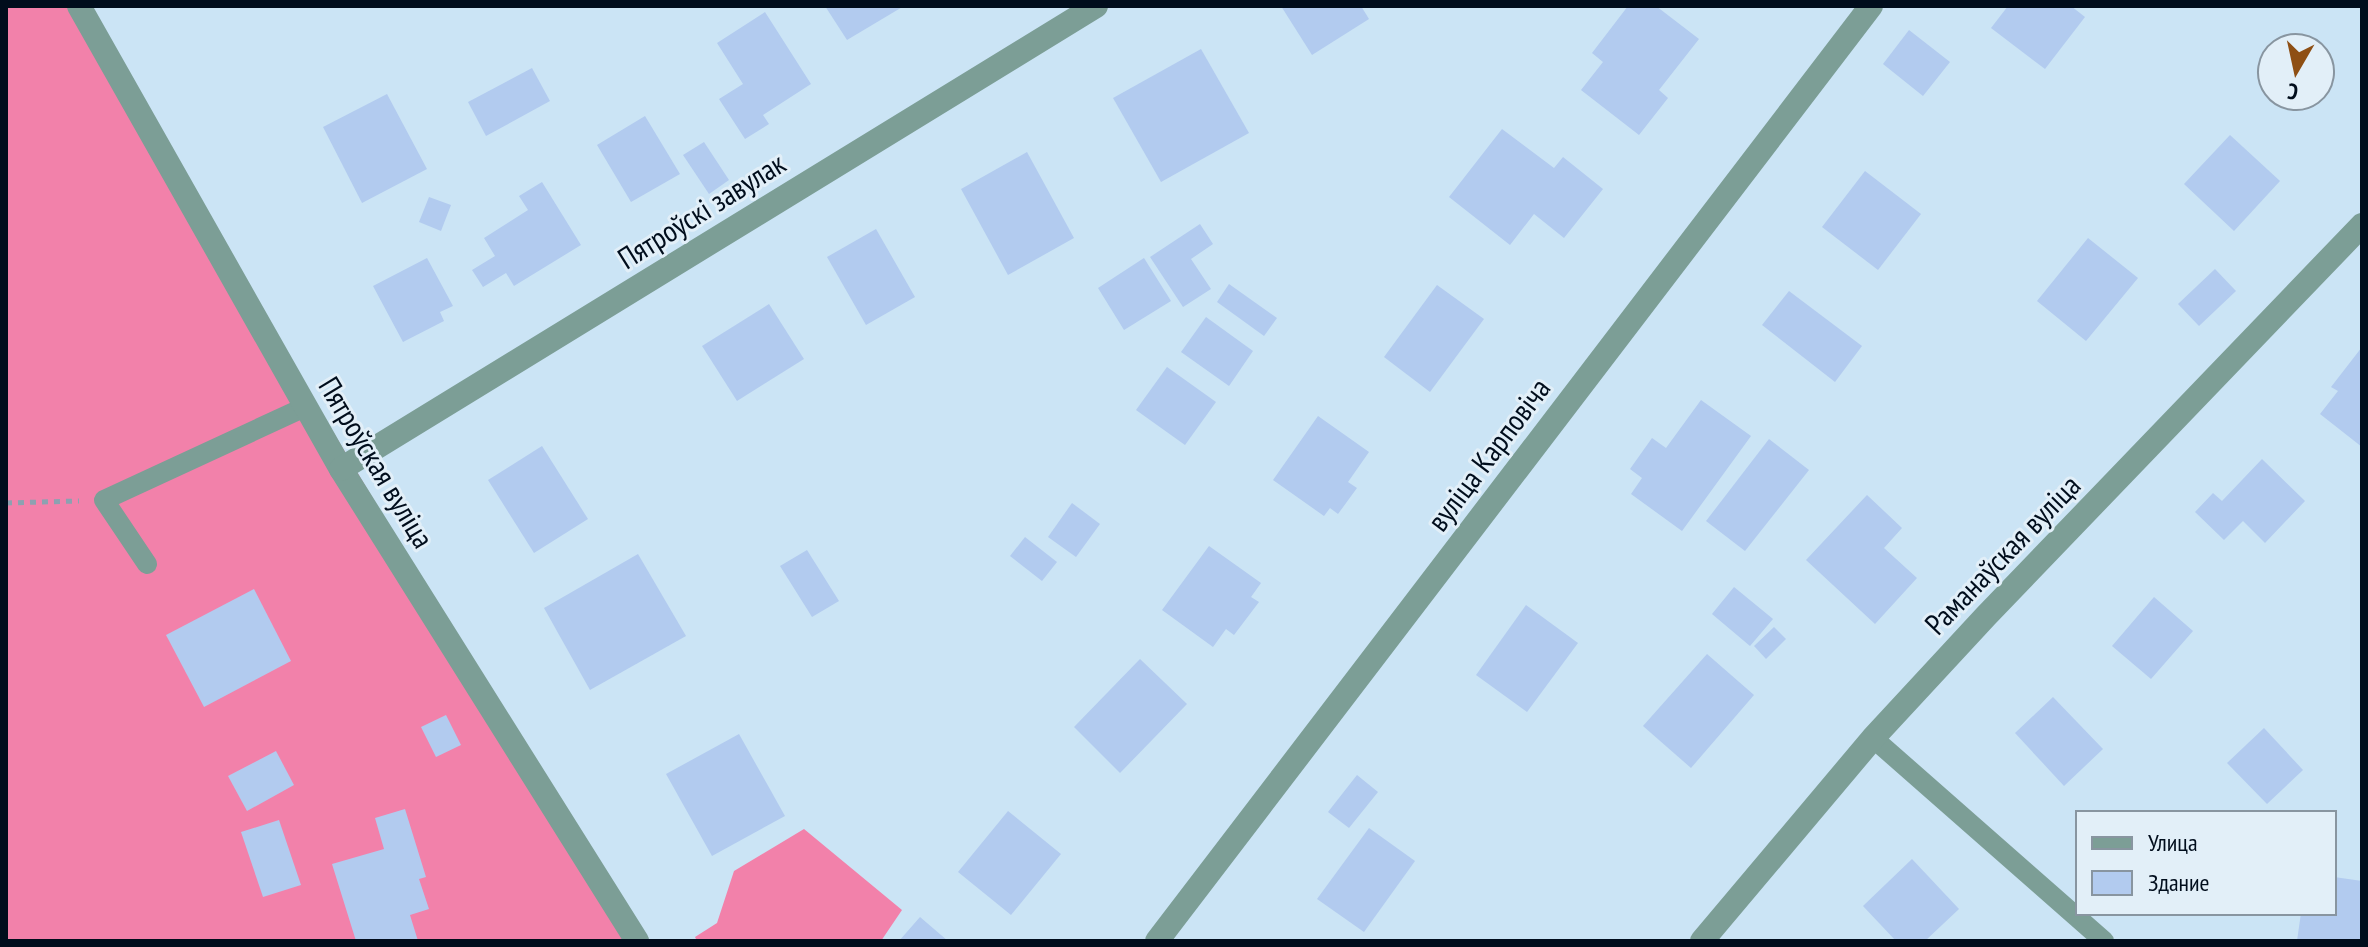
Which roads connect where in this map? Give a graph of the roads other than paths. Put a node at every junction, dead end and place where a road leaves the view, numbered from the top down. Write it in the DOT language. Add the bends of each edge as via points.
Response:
graph roads {
  1 [pos="79,6"];
  2 [pos="1096,6"];
  3 [pos="1871,6"];
  4 [pos="2362,225"];
  5 [pos="305,407"];
  6 [pos="341,469"];
  7 [pos="147,564"];
  8 [pos="1873,738"];
  9 [pos="637,941"];
  10 [pos="1157,941"];
  11 [pos="1702,941"];
  12 [pos="2104,941"];
  1 -- 5 [label="street, Пятроўская вуліца"];
  2 -- 6 [label="street, Пятроўскі завулак"];
  3 -- 10 [label="street, вуліца Карповіча"];
  4 -- 8 [label="street, Раманаўская вуліца"];
  5 -- 6 [label="street, Пятроўская вуліца"];
  5 -- 7 [label="lane" via="104,500"];
  6 -- 9 [label="street, Пятроўская вуліца"];
  8 -- 11 [label="street, Раманаўская вуліца"];
  8 -- 12 [label="lane"];
}
